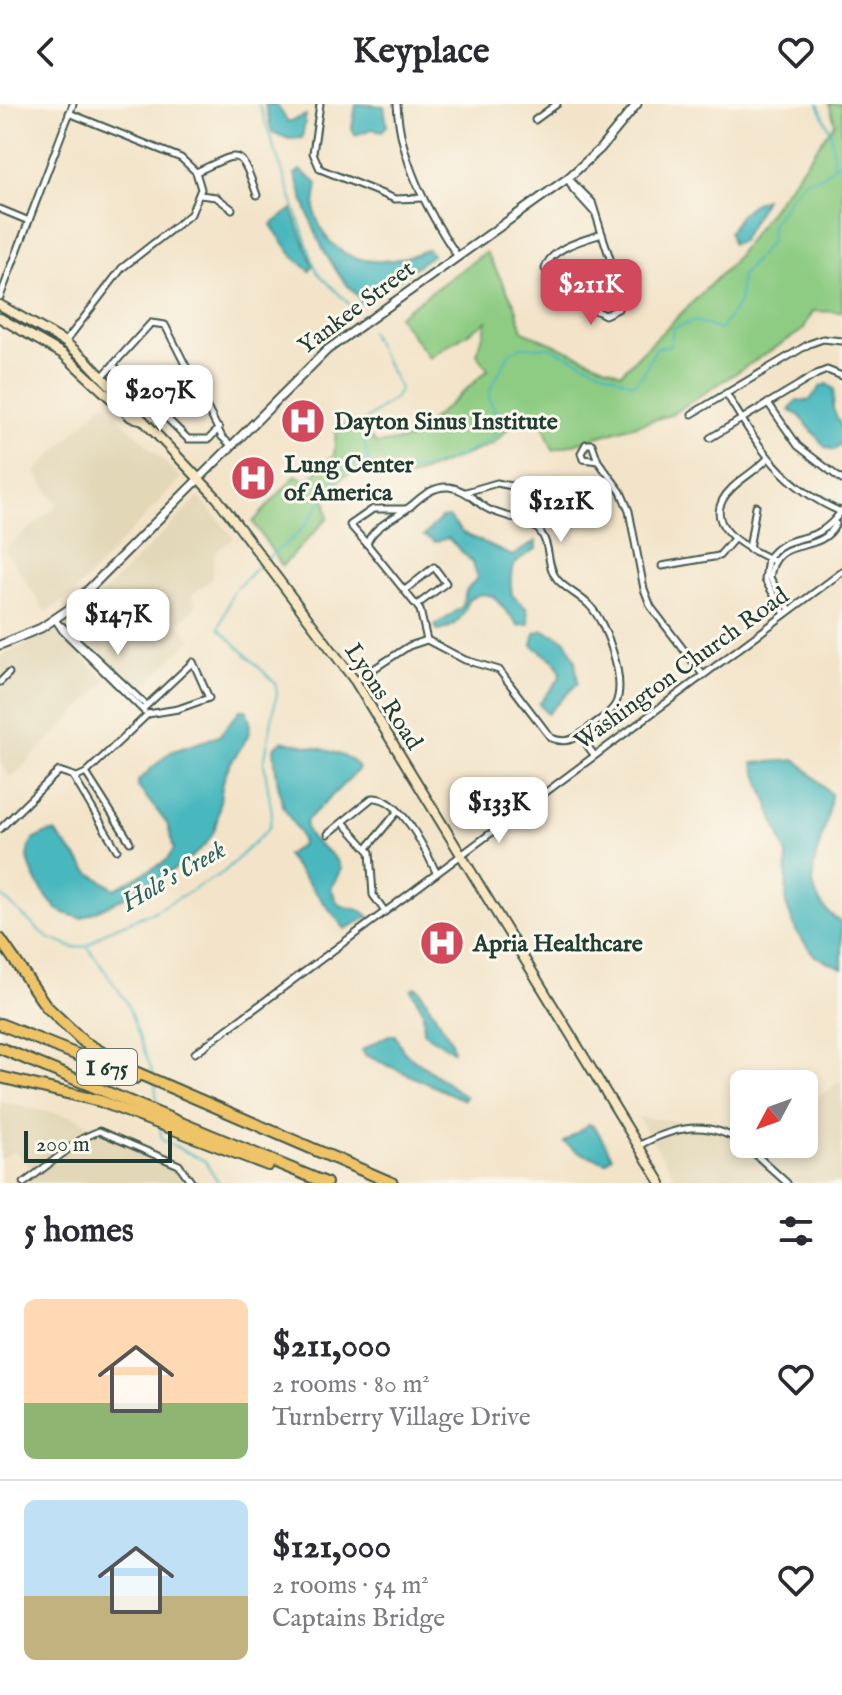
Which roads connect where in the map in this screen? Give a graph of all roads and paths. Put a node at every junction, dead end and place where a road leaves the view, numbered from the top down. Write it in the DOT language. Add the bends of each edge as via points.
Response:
graph roads {
  1 [pos="73,104"];
  2 [pos="320,104"];
  3 [pos="397,104"];
  4 [pos="557,104"];
  5 [pos="637,104"];
  6 [pos="69,113"];
  7 [pos="535,120"];
  8 [pos="196,172"];
  9 [pos="568,178"];
  10 [pos="200,195"];
  11 [pos="257,195"];
  12 [pos="422,196"];
  13 [pos="0,209"];
  14 [pos="232,209"];
  15 [pos="29,221"];
  16 [pos="602,234"];
  17 [pos="459,257"];
  18 [pos="0,297"];
  19 [pos="0,305"];
  20 [pos="0,318"];
  21 [pos="842,341"];
  22 [pos="65,342"];
  23 [pos="113,365"];
  24 [pos="103,376"];
  25 [pos="842,376"];
  26 [pos="197,386"];
  27 [pos="726,393"];
  28 [pos="768,403"];
  29 [pos="153,407"];
  30 [pos="692,414"];
  31 [pos="164,417"];
  32 [pos="742,418"];
  33 [pos="140,419"];
  34 [pos="219,428"];
  35 [pos="710,438"];
  36 [pos="231,445"];
  37 [pos="767,459"];
  38 [pos="598,461"];
  39 [pos="842,470"];
  40 [pos="840,478"];
  41 [pos="199,479"];
  42 [pos="466,492"];
  43 [pos="756,506"];
  44 [pos="408,509"];
  45 [pos="841,511"];
  46 [pos="534,526"];
  47 [pos="733,540"];
  48 [pos="367,544"];
  49 [pos="749,549"];
  50 [pos="771,560"];
  51 [pos="662,566"];
  52 [pos="842,572"];
  53 [pos="405,590"];
  54 [pos="417,605"];
  55 [pos="787,612"];
  56 [pos="55,619"];
  57 [pos="427,640"];
  58 [pos="0,645"];
  59 [pos="9,673"];
  60 [pos="703,675"];
  61 [pos="355,681"];
  62 [pos="0,682"];
  63 [pos="146,710"];
  64 [pos="580,735"];
  65 [pos="594,755"];
  66 [pos="86,773"];
  67 [pos="73,776"];
  68 [pos="398,811"];
  69 [pos="343,822"];
  70 [pos="0,829"];
  71 [pos="328,834"];
  72 [pos="130,842"];
  73 [pos="367,848"];
  74 [pos="117,850"];
  75 [pos="462,854"];
  76 [pos="436,872"];
  77 [pos="384,910"];
  78 [pos="0,939"];
  79 [pos="0,1024"];
  80 [pos="0,1048"];
  81 [pos="195,1053"];
  82 [pos="0,1077"];
  83 [pos="215,1108"];
  84 [pos="730,1136"];
  85 [pos="638,1146"];
  86 [pos="759,1158"];
  87 [pos="24,1183"];
  88 [pos="192,1183"];
  89 [pos="317,1183"];
  90 [pos="326,1183"];
  91 [pos="392,1183"];
  92 [pos="661,1183"];
  93 [pos="787,1183"];
  1 -- 6 [label="street"];
  2 -- 12 [label="street" via="313,153 320,169 407,201"];
  3 -- 12 [label="street" via="402,142"];
  4 -- 7 [label="street"];
  5 -- 9 [label="street, Yankee Street"];
  6 -- 8 [label="street" via="181,158"];
  6 -- 15 [label="street"];
  8 -- 10 [label="street"];
  8 -- 11 [label="street" via="226,155 243,160"];
  9 -- 16 [label="street" via="593,211"];
  9 -- 17 [label="street, Yankee Street"];
  10 -- 14 [label="street" via="216,197"];
  10 -- 22 [label="street" via="191,214 122,268"];
  12 -- 17 [label="street"];
  13 -- 15 [label="street"];
  15 -- 18 [label="street"];
  16 -- 16 [label="street" via="562,250 545,269 570,298 605,315 615,312 622,299"];
  17 -- 36 [label="street, Yankee Street" via="327,350"];
  19 -- 22 [label="main road, Lyons Road"];
  20 -- 33 [label="main road, Lyons Road" via="63,354 131,417"];
  21 -- 27 [label="street" via="809,344"];
  22 -- 24 [label="main road, Lyons Road"];
  23 -- 24 [label="street"];
  23 -- 26 [label="street" via="151,323 159,322"];
  23 -- 29 [label="street"];
  24 -- 33 [label="main road, Lyons Road"];
  25 -- 28 [label="street" via="827,370"];
  26 -- 31 [label="street"];
  26 -- 34 [label="street"];
  27 -- 30 [label="street"];
  27 -- 32 [label="street"];
  28 -- 32 [label="street"];
  28 -- 40 [label="street" via="798,446"];
  29 -- 31 [label="street"];
  29 -- 33 [label="street"];
  31 -- 34 [label="street" via="188,439 209,439"];
  32 -- 35 [label="street"];
  32 -- 37 [label="street"];
  33 -- 41 [label="main road, Lyons Road"];
  34 -- 36 [label="street"];
  36 -- 41 [label="street, Yankee Street"];
  37 -- 45 [label="street" via="798,487"];
  37 -- 47 [label="street" via="723,502 721,516"];
  38 -- 60 [label="street" via="629,511 651,607"];
  39 -- 40 [label="street"];
  41 -- 56 [label="street, Yankee Street"];
  41 -- 61 [label="main road, Lyons Road"];
  42 -- 44 [label="street" via="435,488"];
  42 -- 46 [label="street" via="489,509"];
  42 -- 46 [label="street" via="497,483 526,489 537,517"];
  43 -- 49 [label="street"];
  44 -- 48 [label="street" via="375,530"];
  44 -- 48 [label="street" via="373,509 350,525"];
  45 -- 50 [label="street" via="829,534 783,550"];
  46 -- 64 [label="street" via="542,534 555,577 592,607 616,661 616,702"];
  47 -- 49 [label="street"];
  47 -- 51 [label="street" via="719,556"];
  48 -- 53 [label="street"];
  49 -- 50 [label="street"];
  50 -- 55 [label="street" via="773,585"];
  52 -- 55 [label="street, Washington Church Road"];
  53 -- 54 [label="street"];
  53 -- 54 [label="street" via="434,567 446,583"];
  54 -- 57 [label="street"];
  55 -- 60 [label="street, Washington Church Road"];
  56 -- 58 [label="street, Yankee Street"];
  56 -- 63 [label="street"];
  57 -- 61 [label="street"];
  57 -- 64 [label="street" via="499,670 551,738 568,742"];
  59 -- 62 [label="street"];
  60 -- 65 [label="street, Washington Church Road"];
  61 -- 75 [label="main road, Lyons Road"];
  63 -- 63 [label="street" via="205,701 210,695 193,662"];
  63 -- 66 [label="street"];
  64 -- 65 [label="street"];
  65 -- 75 [label="street, Washington Church Road"];
  66 -- 67 [label="street"];
  66 -- 72 [label="street"];
  67 -- 70 [label="street" via="59,771"];
  67 -- 74 [label="street"];
  68 -- 69 [label="street" via="377,797"];
  68 -- 73 [label="street"];
  68 -- 76 [label="street" via="426,847"];
  69 -- 71 [label="street"];
  69 -- 73 [label="street"];
  73 -- 77 [label="street" via="373,895"];
  75 -- 76 [label="street, Washington Church Road"];
  75 -- 85 [label="main road, Lyons Road"];
  76 -- 77 [label="street, Washington Church Road"];
  77 -- 81 [label="street, Washington Church Road"];
  78 -- 83 [label="highway" via="46,1006 76,1036 135,1072"];
  79 -- 83 [label="highway, I 675"];
  80 -- 90 [label="highway, I 675"];
  82 -- 89 [label="highway" via="100,1101"];
  83 -- 91 [label="highway, I 675"];
  84 -- 85 [label="street" via="695,1127 663,1133"];
  85 -- 92 [label="main road, Lyons Road"];
  86 -- 93 [label="street"];
  87 -- 88 [label="street" via="99,1131 179,1165"];
}
